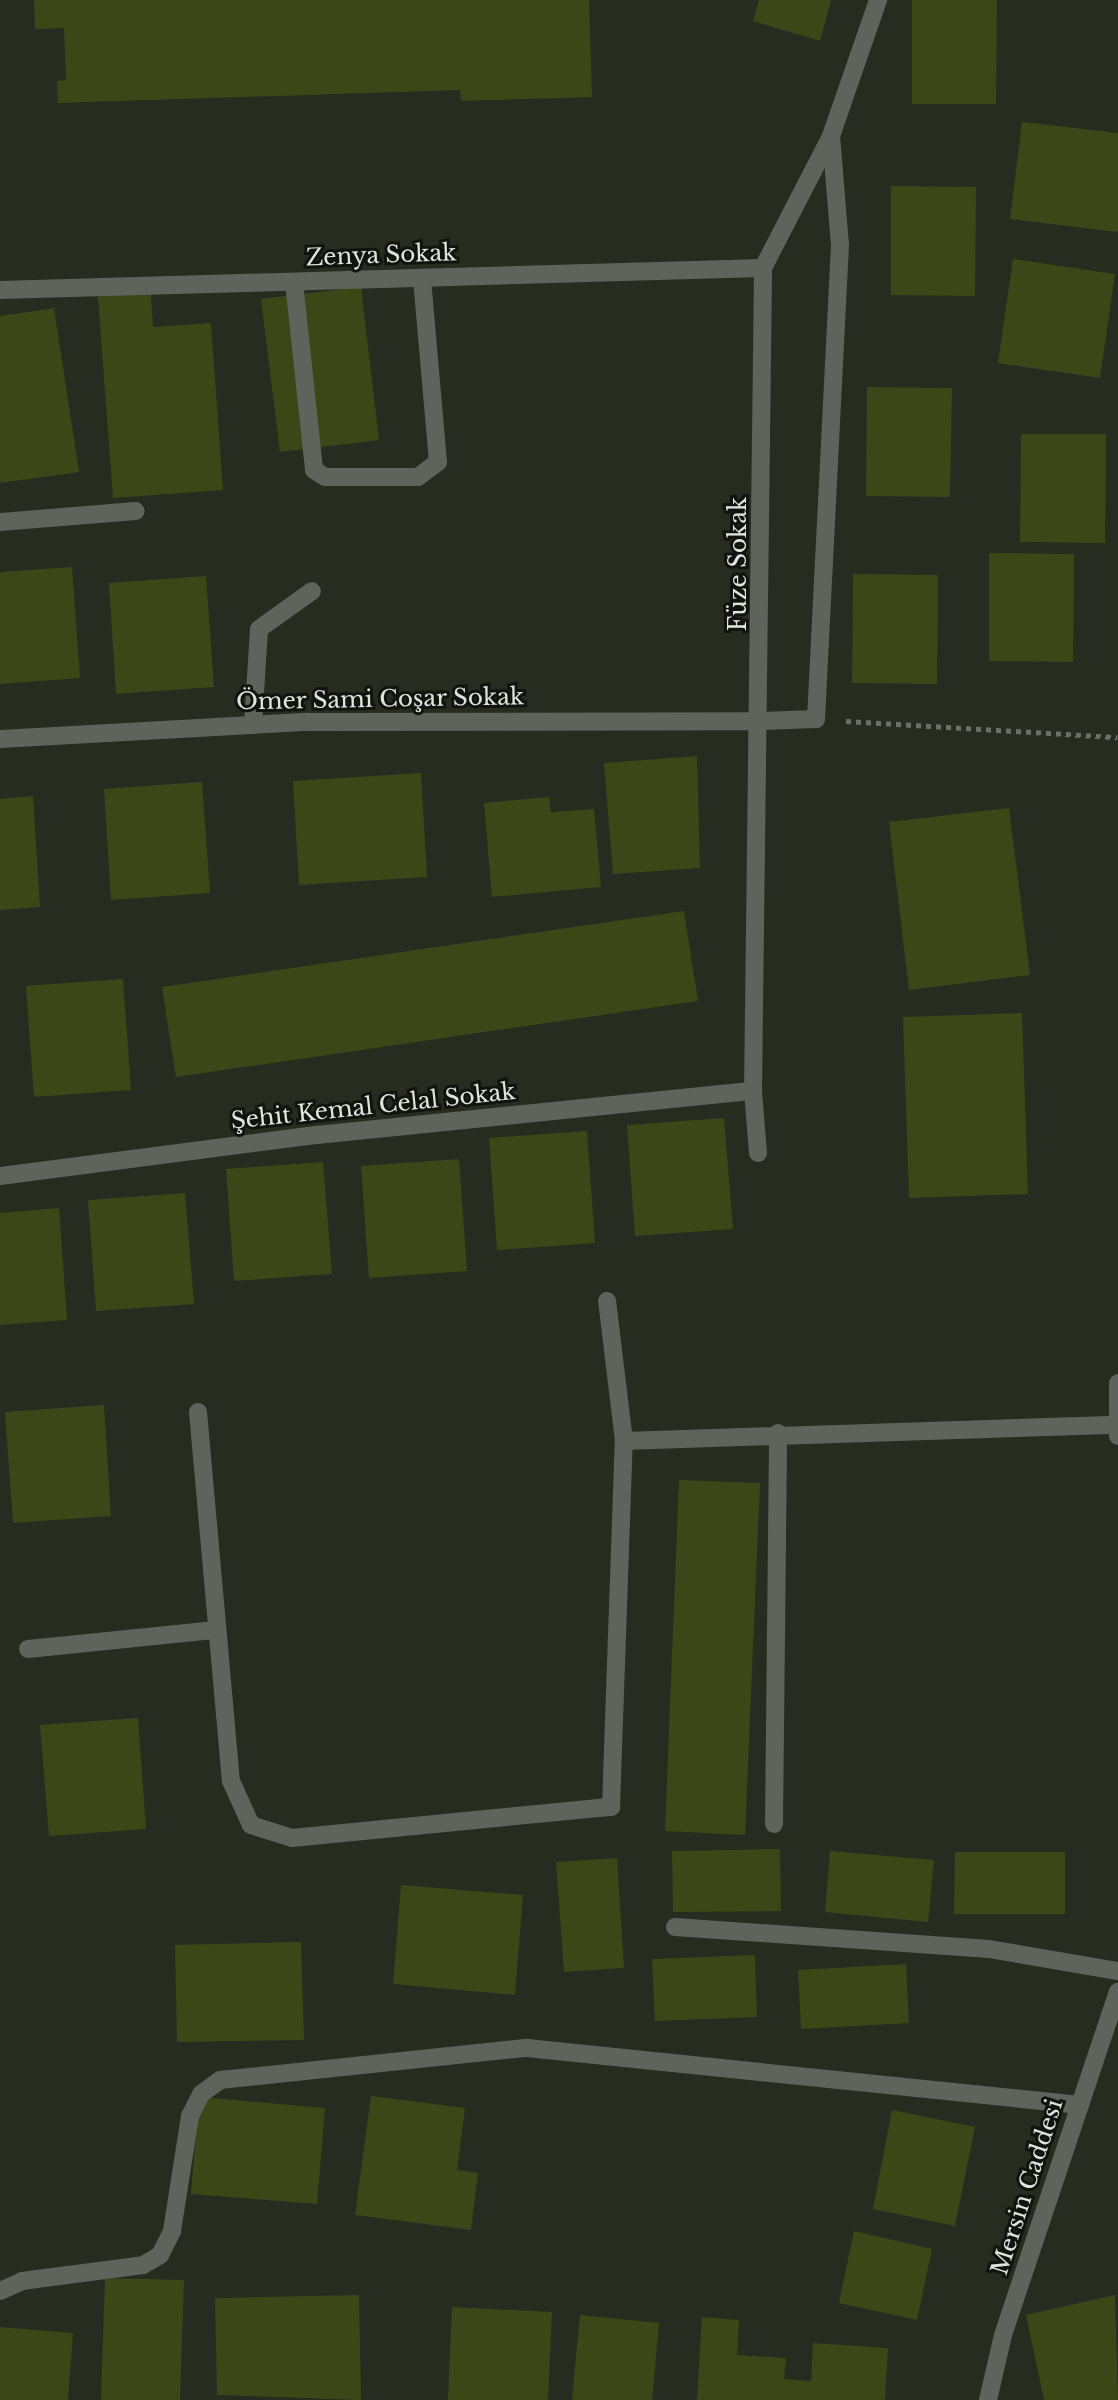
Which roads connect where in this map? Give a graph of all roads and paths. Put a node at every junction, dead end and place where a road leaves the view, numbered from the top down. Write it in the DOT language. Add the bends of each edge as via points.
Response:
graph roads {
  1 [pos="878,0"];
  2 [pos="831,136"];
  3 [pos="763,268"];
  4 [pos="422,278"];
  5 [pos="294,282"];
  6 [pos="0,290"];
  7 [pos="136,511"];
  8 [pos="0,522"];
  9 [pos="312,591"];
  10 [pos="816,719"];
  11 [pos="762,721"];
  12 [pos="253,725"];
  13 [pos="1118,737"];
  14 [pos="0,739"];
  15 [pos="753,1091"];
  16 [pos="758,1153"];
  17 [pos="0,1176"];
  18 [pos="607,1301"];
  19 [pos="1118,1383"];
  20 [pos="198,1412"];
  21 [pos="1117,1430"];
  22 [pos="778,1433"];
  23 [pos="624,1441"];
  24 [pos="216,1630"];
  25 [pos="29,1649"];
  26 [pos="774,1824"];
  27 [pos="675,1927"];
  28 [pos="1118,1971"];
  29 [pos="1118,1992"];
  30 [pos="1080,2105"];
  31 [pos="0,2291"];
  32 [pos="988,2400"];
  1 -- 2 [label="street, Füze Sokak"];
  2 -- 3 [label="street, Füze Sokak"];
  2 -- 10 [label="street" via="840,245"];
  3 -- 4 [label="street, Zenya Sokak"];
  3 -- 11 [label="street, Füze Sokak"];
  4 -- 5 [label="street, Zenya Sokak"];
  4 -- 5 [label="street" via="438,461 418,477 325,477 314,470"];
  5 -- 6 [label="street, Zenya Sokak"];
  7 -- 8 [label="street"];
  9 -- 12 [label="street" via="259,629"];
  10 -- 11 [label="street, Ömer Sami Coşar Sokak"];
  10 -- 13 [label="path"];
  11 -- 12 [label="street, Ömer Sami Coşar Sokak"];
  11 -- 15 [label="street, Füze Sokak"];
  12 -- 14 [label="street, Ömer Sami Coşar Sokak"];
  15 -- 16 [label="street, Füze Sokak"];
  15 -- 17 [label="street, Şehit Kemal Celal Sokak" via="317,1135"];
  18 -- 23 [label="street"];
  19 -- 21 [label="street"];
  20 -- 24 [label="street"];
  21 -- 22 [label="street"];
  22 -- 23 [label="street"];
  22 -- 26 [label="street"];
  23 -- 24 [label="street" via="611,1808 292,1838 251,1825 231,1781"];
  24 -- 25 [label="street"];
  27 -- 28 [label="street" via="989,1950"];
  29 -- 30 [label="street, Mersin Caddesi"];
  30 -- 31 [label="street" via="527,2048 220,2080 201,2094 190,2116 172,2231 160,2255 143,2265 22,2281"];
  30 -- 32 [label="street, Mersin Caddesi"];
}
